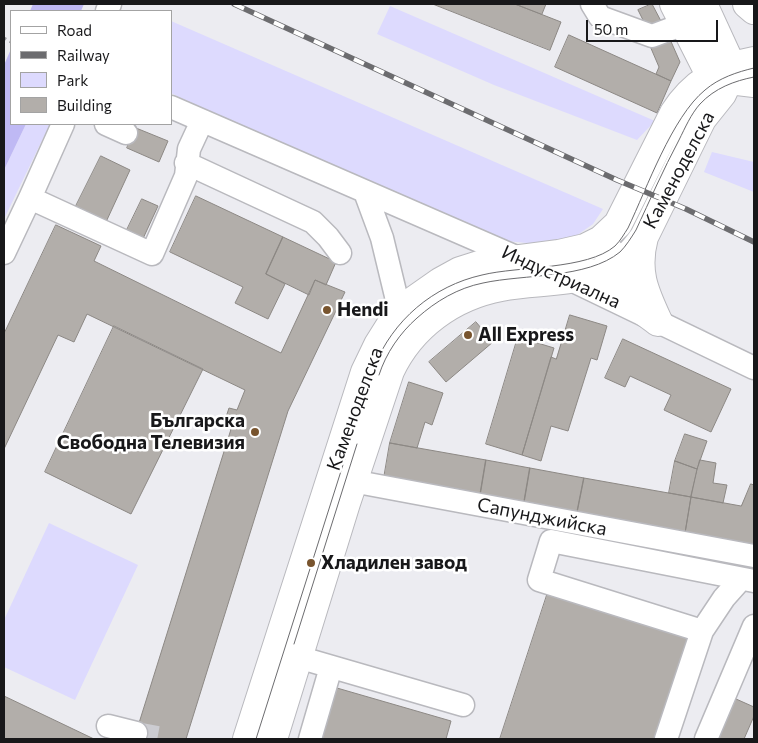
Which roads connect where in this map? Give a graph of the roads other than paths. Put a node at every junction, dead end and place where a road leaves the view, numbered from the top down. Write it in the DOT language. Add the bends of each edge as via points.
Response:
graph roads {
  1 [pos="592,4"];
  2 [pos="703,4"];
  3 [pos="747,4"];
  4 [pos="754,10"];
  5 [pos="679,14"];
  6 [pos="739,75"];
  7 [pos="172,107"];
  8 [pos="202,121"];
  9 [pos="63,125"];
  10 [pos="108,125"];
  11 [pos="126,133"];
  12 [pos="186,163"];
  13 [pos="365,192"];
  14 [pos="30,198"];
  15 [pos="618,224"];
  16 [pos="644,237"];
  17 [pos="4,253"];
  18 [pos="340,254"];
  19 [pos="519,259"];
  20 [pos="609,268"];
  21 [pos="570,278"];
  22 [pos="400,310"];
  23 [pos="658,322"];
  24 [pos="407,342"];
  25 [pos="754,368"];
  26 [pos="342,479"];
  27 [pos="754,556"];
  28 [pos="748,580"];
  29 [pos="754,626"];
  30 [pos="702,630"];
  31 [pos="287,654"];
  32 [pos="332,667"];
  33 [pos="463,705"];
  34 [pos="108,726"];
  35 [pos="136,732"];
  36 [pos="247,739"];
  37 [pos="272,739"];
  38 [pos="310,739"];
  39 [pos="666,739"];
  40 [pos="706,739"];
  1 -- 5 [label="street" via="600,17 652,36"];
  2 -- 6 [label="main road"];
  3 -- 4 [label="main road"];
  5 -- 6 [label="main road"];
  6 -- 15 [label="main road, Каменоделска" via="691,90 674,113"];
  6 -- 16 [label="main road, Каменоделска" via="732,91 714,104 702,119"];
  7 -- 8 [label="street, Индустриална"];
  8 -- 12 [label="street"];
  8 -- 13 [label="street, Индустриална"];
  9 -- 14 [label="street"];
  10 -- 11 [label="street"];
  12 -- 14 [label="street" via="186,176 152,254"];
  12 -- 18 [label="street" via="313,222"];
  13 -- 19 [label="street, Индустриална"];
  13 -- 22 [label="street" via="382,238"];
  14 -- 17 [label="street"];
  15 -- 19 [label="main road, Каменоделска" via="601,240 585,248"];
  15 -- 20 [label="main road"];
  16 -- 20 [label="main road, Каменоделска" via="628,257"];
  16 -- 23 [label="main road" via="639,271 644,292"];
  19 -- 21 [label="street, Индустриална"];
  19 -- 22 [label="main road, Каменоделска" via="460,271"];
  20 -- 21 [label="main road, Каменоделска"];
  20 -- 23 [label="main road" via="617,287 630,302"];
  21 -- 23 [label="street, Индустриална"];
  21 -- 24 [label="main road, Каменоделска" via="501,287 477,294 447,307 421,326"];
  22 -- 24 [label="street"];
  22 -- 26 [label="main road, Каменоделска" via="365,372"];
  23 -- 25 [label="street, Индустриална"];
  24 -- 26 [label="main road, Каменоделска" via="390,371"];
  26 -- 27 [label="street, Сапунджийска"];
  26 -- 31 [label="main road, Каменоделска"];
  28 -- 30 [label="street" via="724,598"];
  28 -- 30 [label="street" via="551,540 539,580"];
  29 -- 40 [label="street"];
  30 -- 39 [label="street"];
  31 -- 32 [label="street"];
  31 -- 36 [label="main road, Каменоделска"];
  31 -- 37 [label="main road, Каменоделска"];
  32 -- 33 [label="street"];
  32 -- 38 [label="street"];
  34 -- 35 [label="street"];
}
